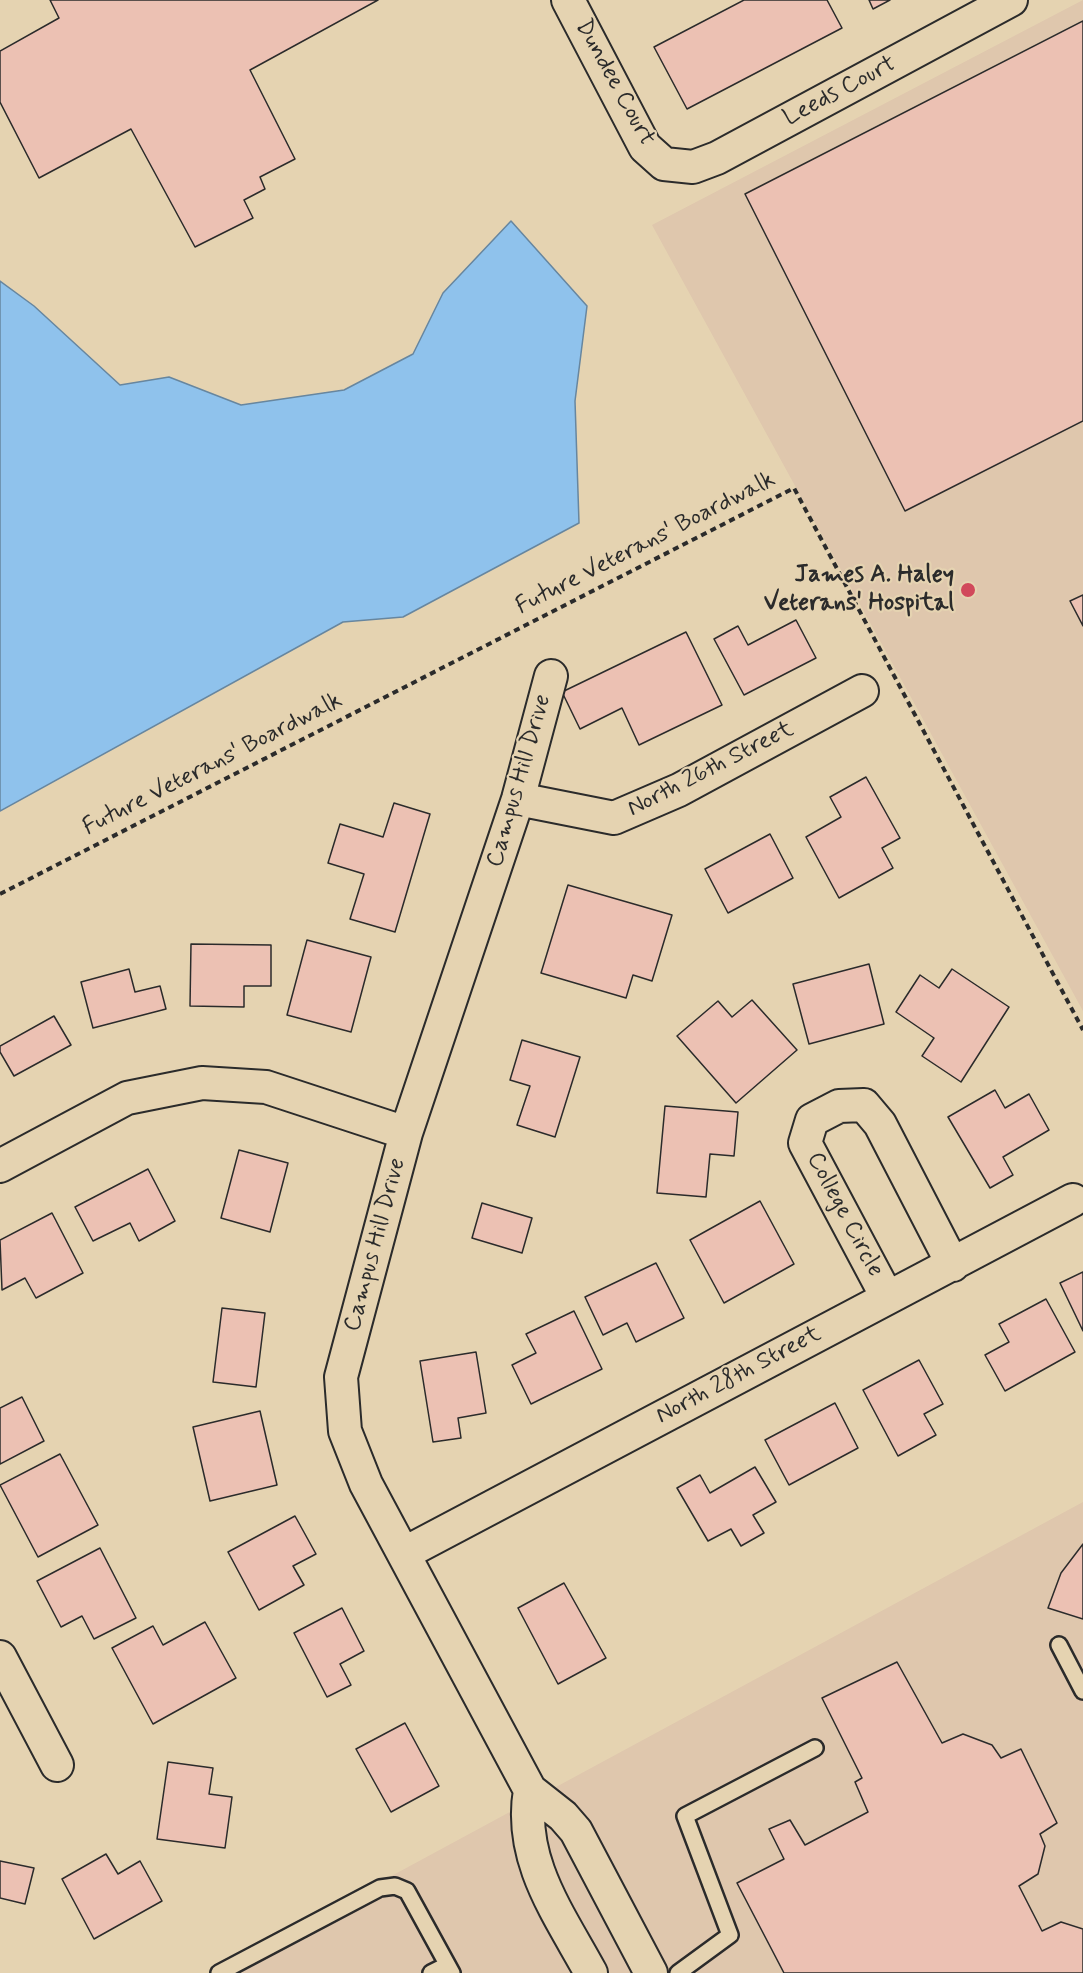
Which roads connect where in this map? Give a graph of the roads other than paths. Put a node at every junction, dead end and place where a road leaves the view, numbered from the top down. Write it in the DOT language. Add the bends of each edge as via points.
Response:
graph roads {
  1 [pos="568,0"];
  2 [pos="1010,0"];
  3 [pos="664,164"];
  4 [pos="551,676"];
  5 [pos="862,691"];
  6 [pos="518,799"];
  7 [pos="406,1133"];
  8 [pos="0,1166"];
  9 [pos="1073,1200"];
  10 [pos="953,1265"];
  11 [pos="887,1297"];
  12 [pos="405,1553"];
  13 [pos="1059,1645"];
  14 [pos="0,1657"];
  15 [pos="1083,1691"];
  16 [pos="815,1748"];
  17 [pos="57,1765"];
  18 [pos="530,1790"];
  19 [pos="449,1969"];
  20 [pos="219,1973"];
  21 [pos="431,1973"];
  22 [pos="591,1973"];
  23 [pos="651,1973"];
  24 [pos="678,1973"];
  1 -- 3 [label="street, Dundee Court" via="645,147"];
  2 -- 3 [label="street, Leeds Court" via="717,158 693,167"];
  4 -- 6 [label="street, Campus Hill Drive"];
  5 -- 6 [label="street, North 26th Street" via="680,790 614,819"];
  6 -- 7 [label="street, Campus Hill Drive"];
  7 -- 8 [label="street" via="266,1087 202,1083 127,1098"];
  7 -- 12 [label="street, Campus Hill Drive" via="341,1377 345,1431 366,1484"];
  9 -- 10 [label="street, North 28th Street"];
  10 -- 11 [label="street, North 28th Street"];
  10 -- 11 [label="street, College Circle" via="880,1124 864,1105 839,1106 812,1120 805,1143"];
  11 -- 12 [label="street, North 28th Street"];
  12 -- 18 [label="street, Campus Hill Drive"];
  13 -- 15 [label="lane"];
  14 -- 17 [label="street"];
  16 -- 24 [label="lane" via="685,1816 730,1935"];
  18 -- 22 [label="street" via="526,1815 530,1852"];
  18 -- 23 [label="street, Campus Hill Drive" via="576,1831"];
  19 -- 20 [label="lane" via="407,1891 395,1886 380,1888"];
  19 -- 21 [label="lane"];
}
